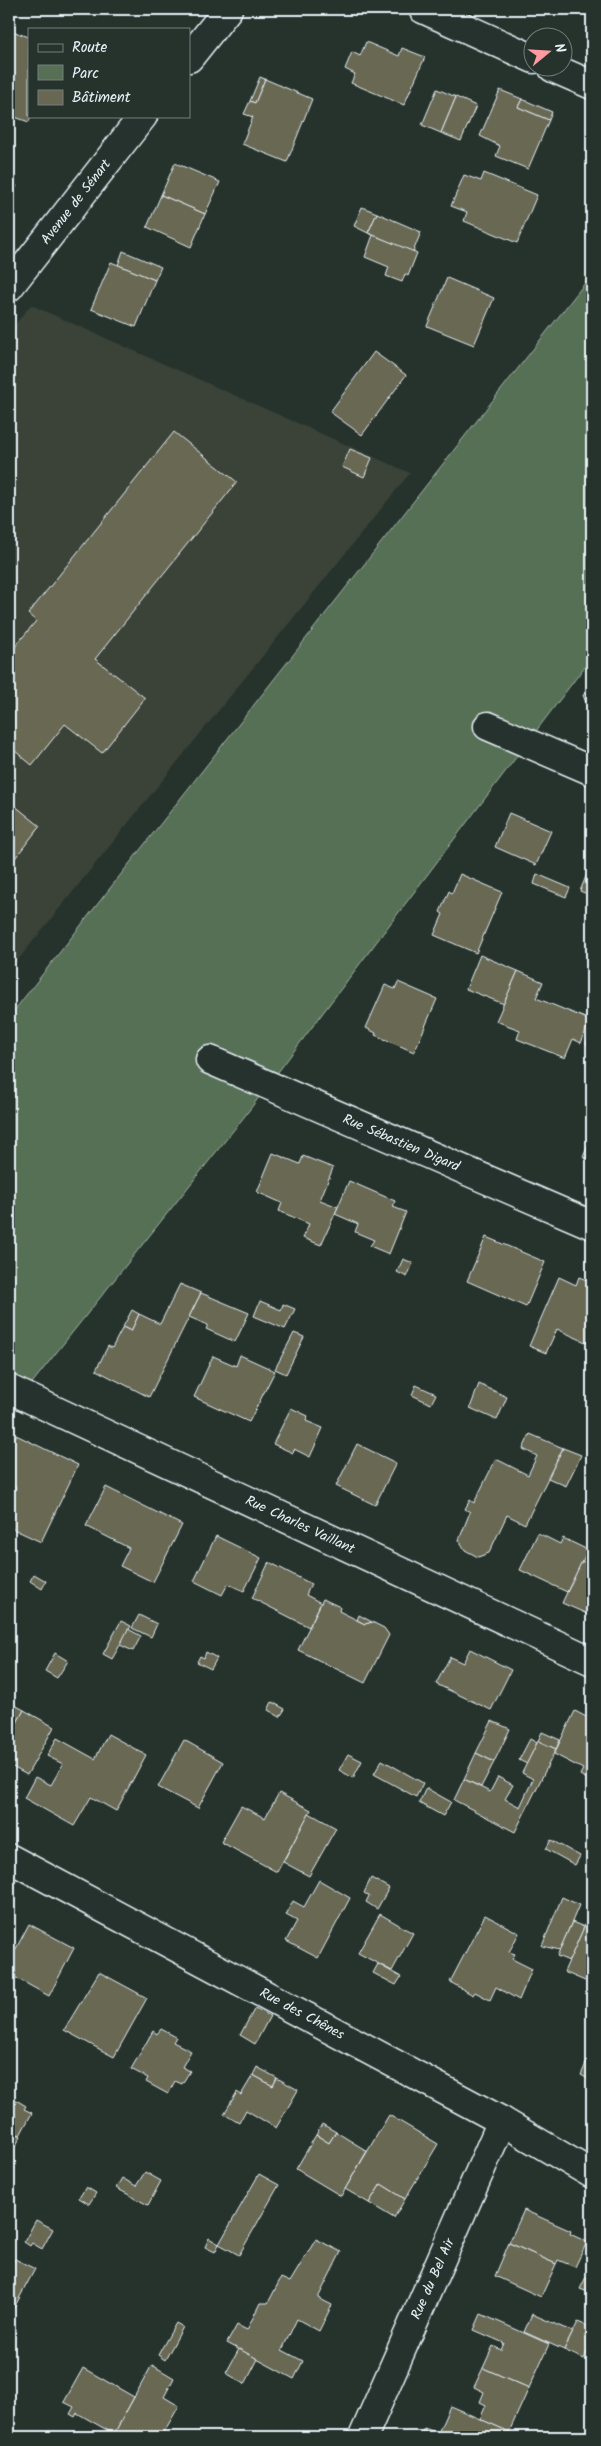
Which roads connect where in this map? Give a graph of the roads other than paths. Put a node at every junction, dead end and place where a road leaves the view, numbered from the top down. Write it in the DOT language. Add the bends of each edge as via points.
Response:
graph roads {
  1 [pos="228,9"];
  2 [pos="423,9"];
  3 [pos="524,54"];
  4 [pos="190,57"];
  5 [pos="574,77"];
  6 [pos="592,85"];
  7 [pos="141,118"];
  8 [pos="9,287"];
  9 [pos="488,726"];
  10 [pos="592,771"];
  11 [pos="210,1060"];
  12 [pos="592,1225"];
  13 [pos="9,1389"];
  14 [pos="592,1661"];
  15 [pos="9,1858"];
  16 [pos="502,2121"];
  17 [pos="592,2174"];
  18 [pos="363,2437"];
  1 -- 4 [label="street"];
  2 -- 3 [label="street"];
  5 -- 6 [label="street"];
  7 -- 8 [label="street, Avenue de Sénart"];
  9 -- 10 [label="street"];
  11 -- 12 [label="street, Rue Sébastien Digard"];
  13 -- 14 [label="street, Rue Charles Vaillant"];
  15 -- 16 [label="street, Rue des Chênes"];
  16 -- 17 [label="street, Rue des Chênes"];
  16 -- 18 [label="street, Rue du Bel Air"];
}
